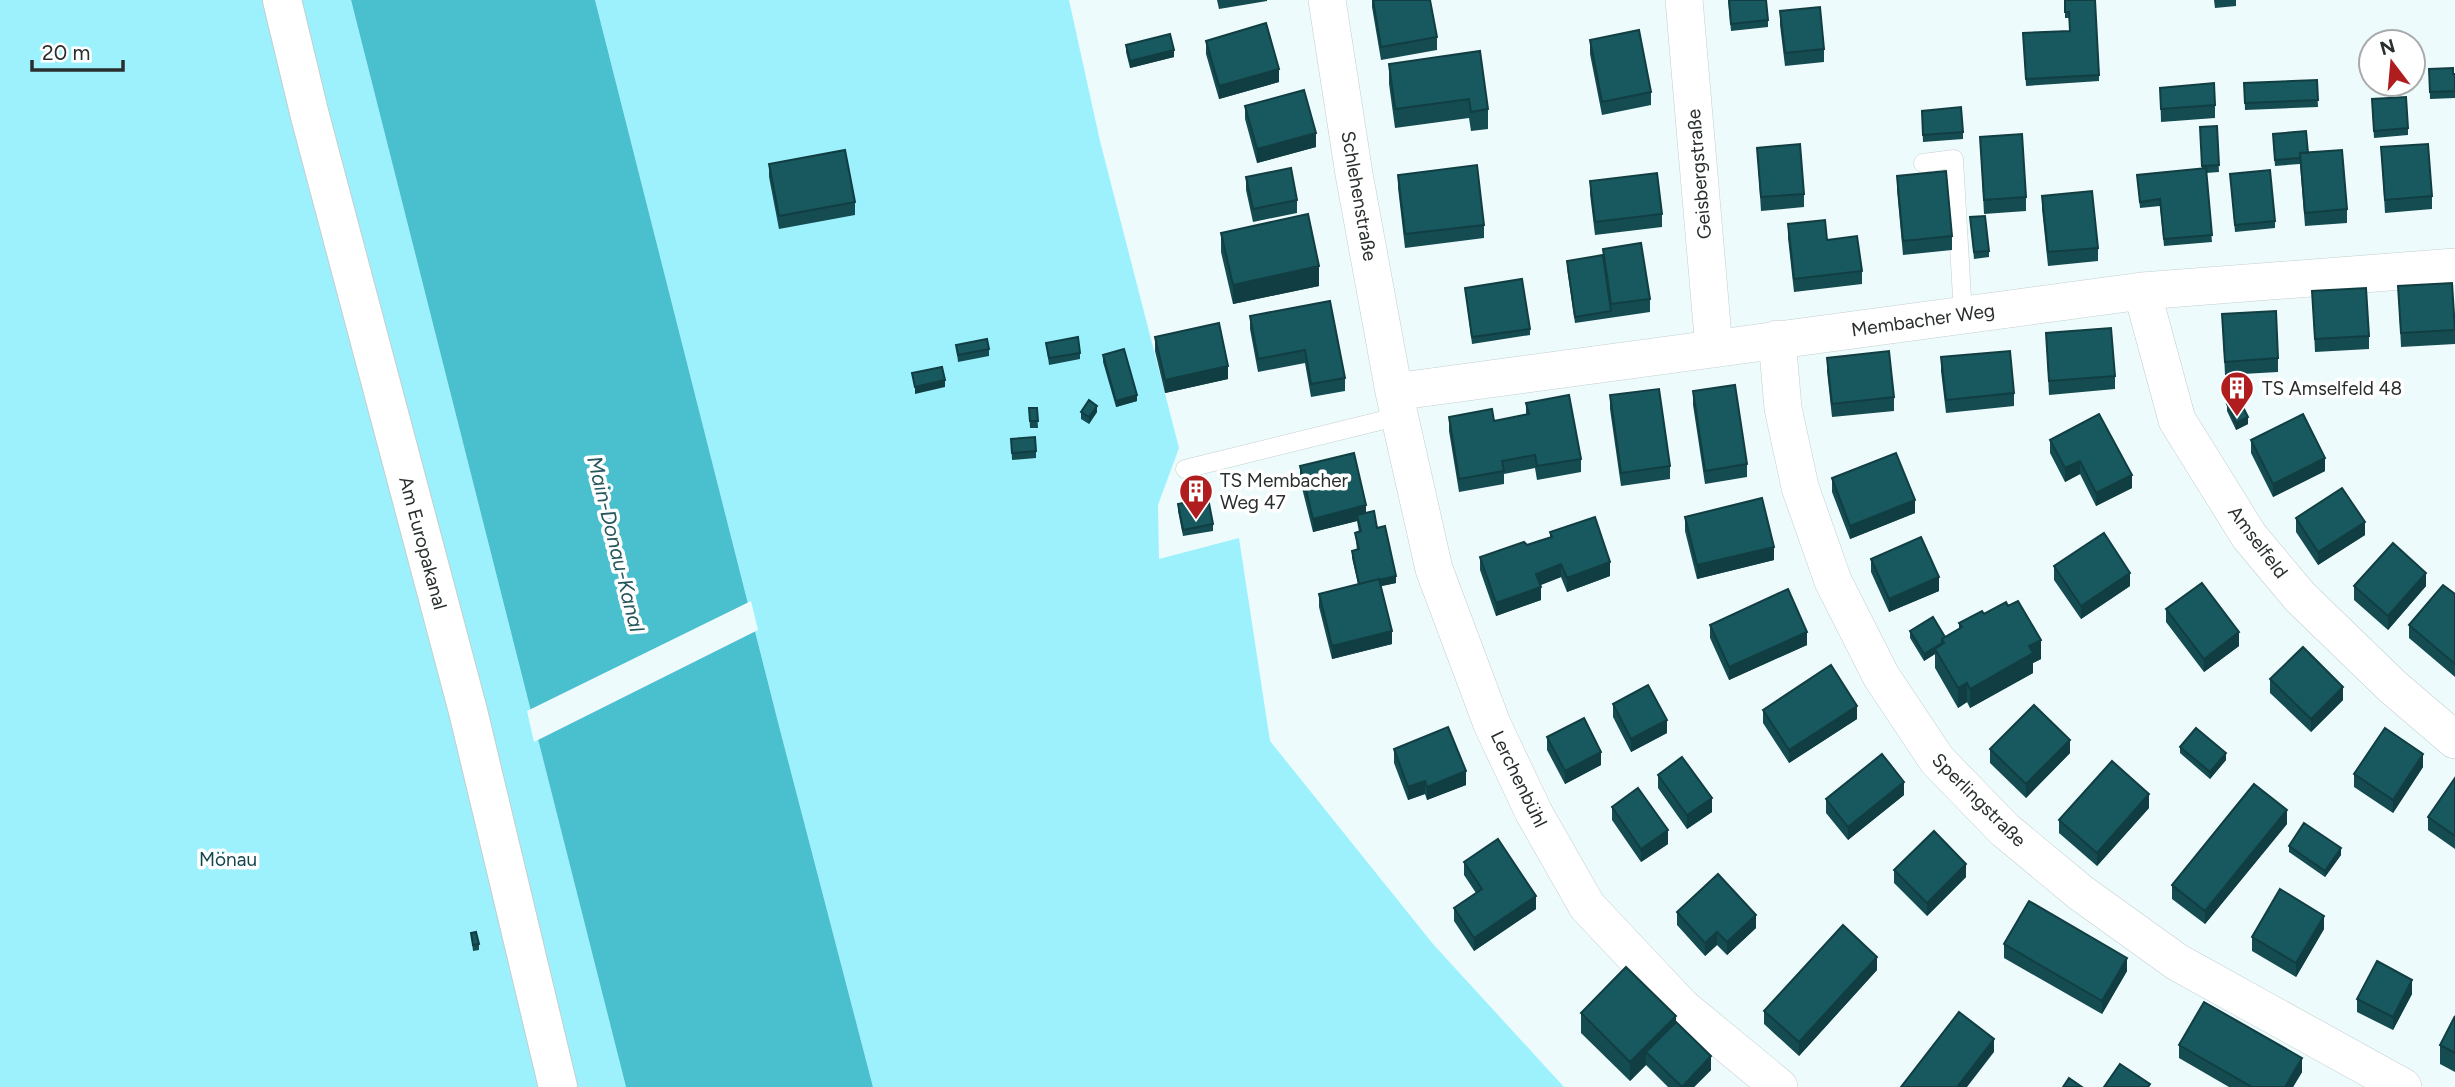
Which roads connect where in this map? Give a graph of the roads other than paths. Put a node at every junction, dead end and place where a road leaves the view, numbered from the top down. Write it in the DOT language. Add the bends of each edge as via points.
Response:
graph roads {
  1 [pos="282,0"];
  2 [pos="1327,0"];
  3 [pos="1684,0"];
  4 [pos="1923,163"];
  5 [pos="2455,267"];
  6 [pos="2142,291"];
  7 [pos="1963,315"];
  8 [pos="1777,340"];
  9 [pos="1714,349"];
  10 [pos="1397,404"];
  11 [pos="1185,469"];
  12 [pos="2455,740"];
  13 [pos="558,1087"];
  14 [pos="1779,1087"];
  15 [pos="2403,1087"];
  1 -- 13 [label="main road, Am Europakanal" via="468,711"];
  2 -- 10 [label="street, Schlehenstraße"];
  3 -- 9 [label="street, Geisbergstraße"];
  4 -- 7 [label="lane" via="1954,159"];
  5 -- 6 [label="street, Membacher Weg"];
  6 -- 7 [label="street, Membacher Weg"];
  6 -- 12 [label="street, Amselfeld" via="2177,420 2249,536 2301,597"];
  7 -- 8 [label="street, Membacher Weg"];
  8 -- 9 [label="street, Membacher Weg"];
  8 -- 15 [label="street, Sperlingstraße" via="1783,408 1800,487 1833,580 1881,676 1937,760 2005,830 2081,893 2177,962"];
  9 -- 10 [label="street, Membacher Weg"];
  10 -- 11 [label="lane"];
  10 -- 14 [label="street, Lerchenbühl" via="1434,569 1487,711 1534,813 1587,906 1682,1007"];
}
